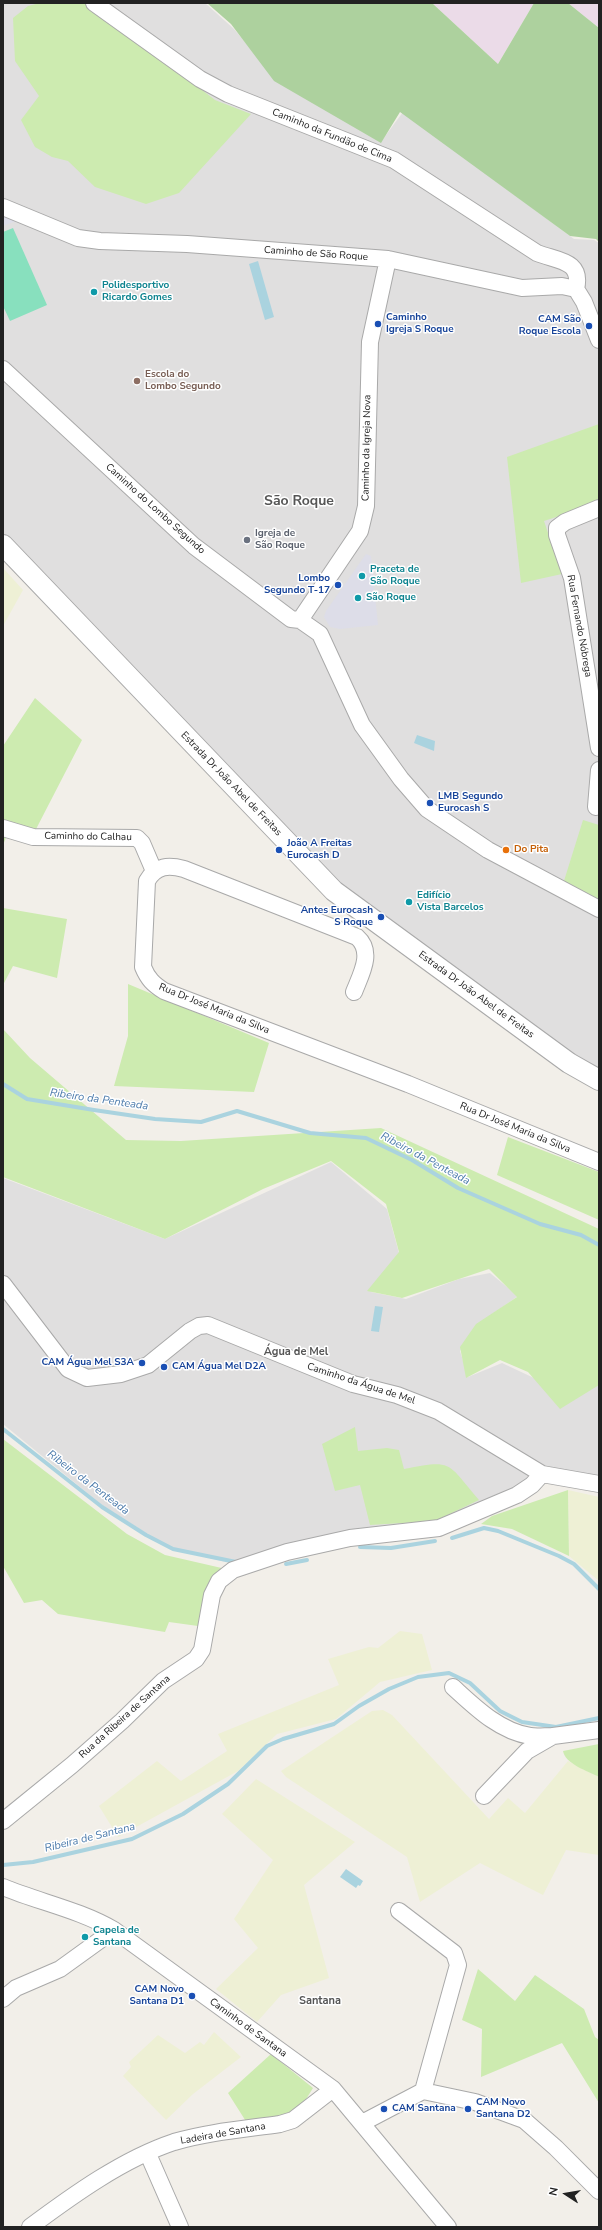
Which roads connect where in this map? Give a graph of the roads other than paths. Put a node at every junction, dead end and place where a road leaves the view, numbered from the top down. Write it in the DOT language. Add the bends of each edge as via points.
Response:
graph roads {
  1 [pos="94,3"];
  2 [pos="3,207"];
  3 [pos="388,260"];
  4 [pos="576,289"];
  5 [pos="599,340"];
  6 [pos="3,369"];
  7 [pos="599,508"];
  8 [pos="3,545"];
  9 [pos="300,620"];
  10 [pos="599,748"];
  11 [pos="599,770"];
  12 [pos="596,807"];
  13 [pos="3,828"];
  14 [pos="154,871"];
  15 [pos="599,909"];
  16 [pos="354,992"];
  17 [pos="599,1080"];
  18 [pos="599,1162"];
  19 [pos="3,1284"];
  20 [pos="542,1474"];
  21 [pos="599,1484"];
  22 [pos="453,1687"];
  23 [pos="599,1730"];
  24 [pos="553,1736"];
  25 [pos="484,1796"];
  26 [pos="3,1821"];
  27 [pos="3,1887"];
  28 [pos="399,1911"];
  29 [pos="114,1930"];
  30 [pos="3,1999"];
  31 [pos="333,2090"];
  32 [pos="423,2091"];
  33 [pos="362,2123"];
  34 [pos="148,2154"];
  35 [pos="599,2190"];
  36 [pos="30,2227"];
  37 [pos="180,2227"];
  38 [pos="448,2227"];
  1 -- 4 [label="street, Caminho da Fundão de Cima" via="200,79 228,94 394,160 537,253 572,266 577,275"];
  2 -- 3 [label="street, Caminho de São Roque" via="78,238"];
  3 -- 4 [label="street, Caminho de São Roque" via="522,288 562,286"];
  3 -- 9 [label="street, Caminho da Igreja Nova" via="370,342 366,506 363,520 360,531"];
  4 -- 5 [label="street"];
  6 -- 9 [label="street, Caminho do Lombo Segundo" via="194,546 291,619"];
  7 -- 10 [label="street, Rua Fernando Nóbrega" via="564,522 557,528 556,536 572,578"];
  8 -- 17 [label="street, Estrada Dr João Abel de Freitas" via="334,890 569,1063"];
  9 -- 15 [label="street, Caminho do Lombo Segundo" via="320,634 362,725 401,779 427,809 488,850"];
  11 -- 12 [label="street"];
  13 -- 14 [label="street, Caminho do Calhau" via="33,837 137,838 142,843"];
  14 -- 16 [label="street" via="168,866 184,869 357,937 363,942 366,950"];
  14 -- 18 [label="street, Rua Dr José Maria da Silva" via="147,881 143,947 143,967 147,978 153,984 164,991 408,1084"];
  19 -- 20 [label="street, Caminho da Água de Mel" via="68,1369 86,1378 121,1374 148,1365 190,1331 208,1325 353,1384 397,1395 438,1411"];
  20 -- 21 [label="street, Caminho da Água de Mel"];
  20 -- 26 [label="street, Rua da Ribeira de Santana" via="517,1495 438,1528 350,1538 287,1552 233,1570 219,1581 212,1595 202,1650 196,1659 163,1681 105,1736"];
  22 -- 24 [label="street" via="487,1717 512,1730 530,1736"];
  23 -- 24 [label="street"];
  24 -- 25 [label="street" via="527,1751"];
  27 -- 29 [label="street, Caminho de Santana" via="31,1899 95,1919"];
  28 -- 32 [label="street" via="454,1953 458,1965"];
  29 -- 30 [label="street" via="60,1969 16,1988"];
  29 -- 31 [label="street, Caminho de Santana"];
  31 -- 33 [label="street, Caminho de Santana"];
  31 -- 34 [label="street, Ladeira de Santana" via="293,2120 174,2142"];
  32 -- 33 [label="street"];
  32 -- 35 [label="street" via="475,2102 524,2120"];
  33 -- 38 [label="street, Caminho de Santana"];
  34 -- 36 [label="street, Ladeira de Santana" via="81,2190"];
  34 -- 37 [label="street"];
}
